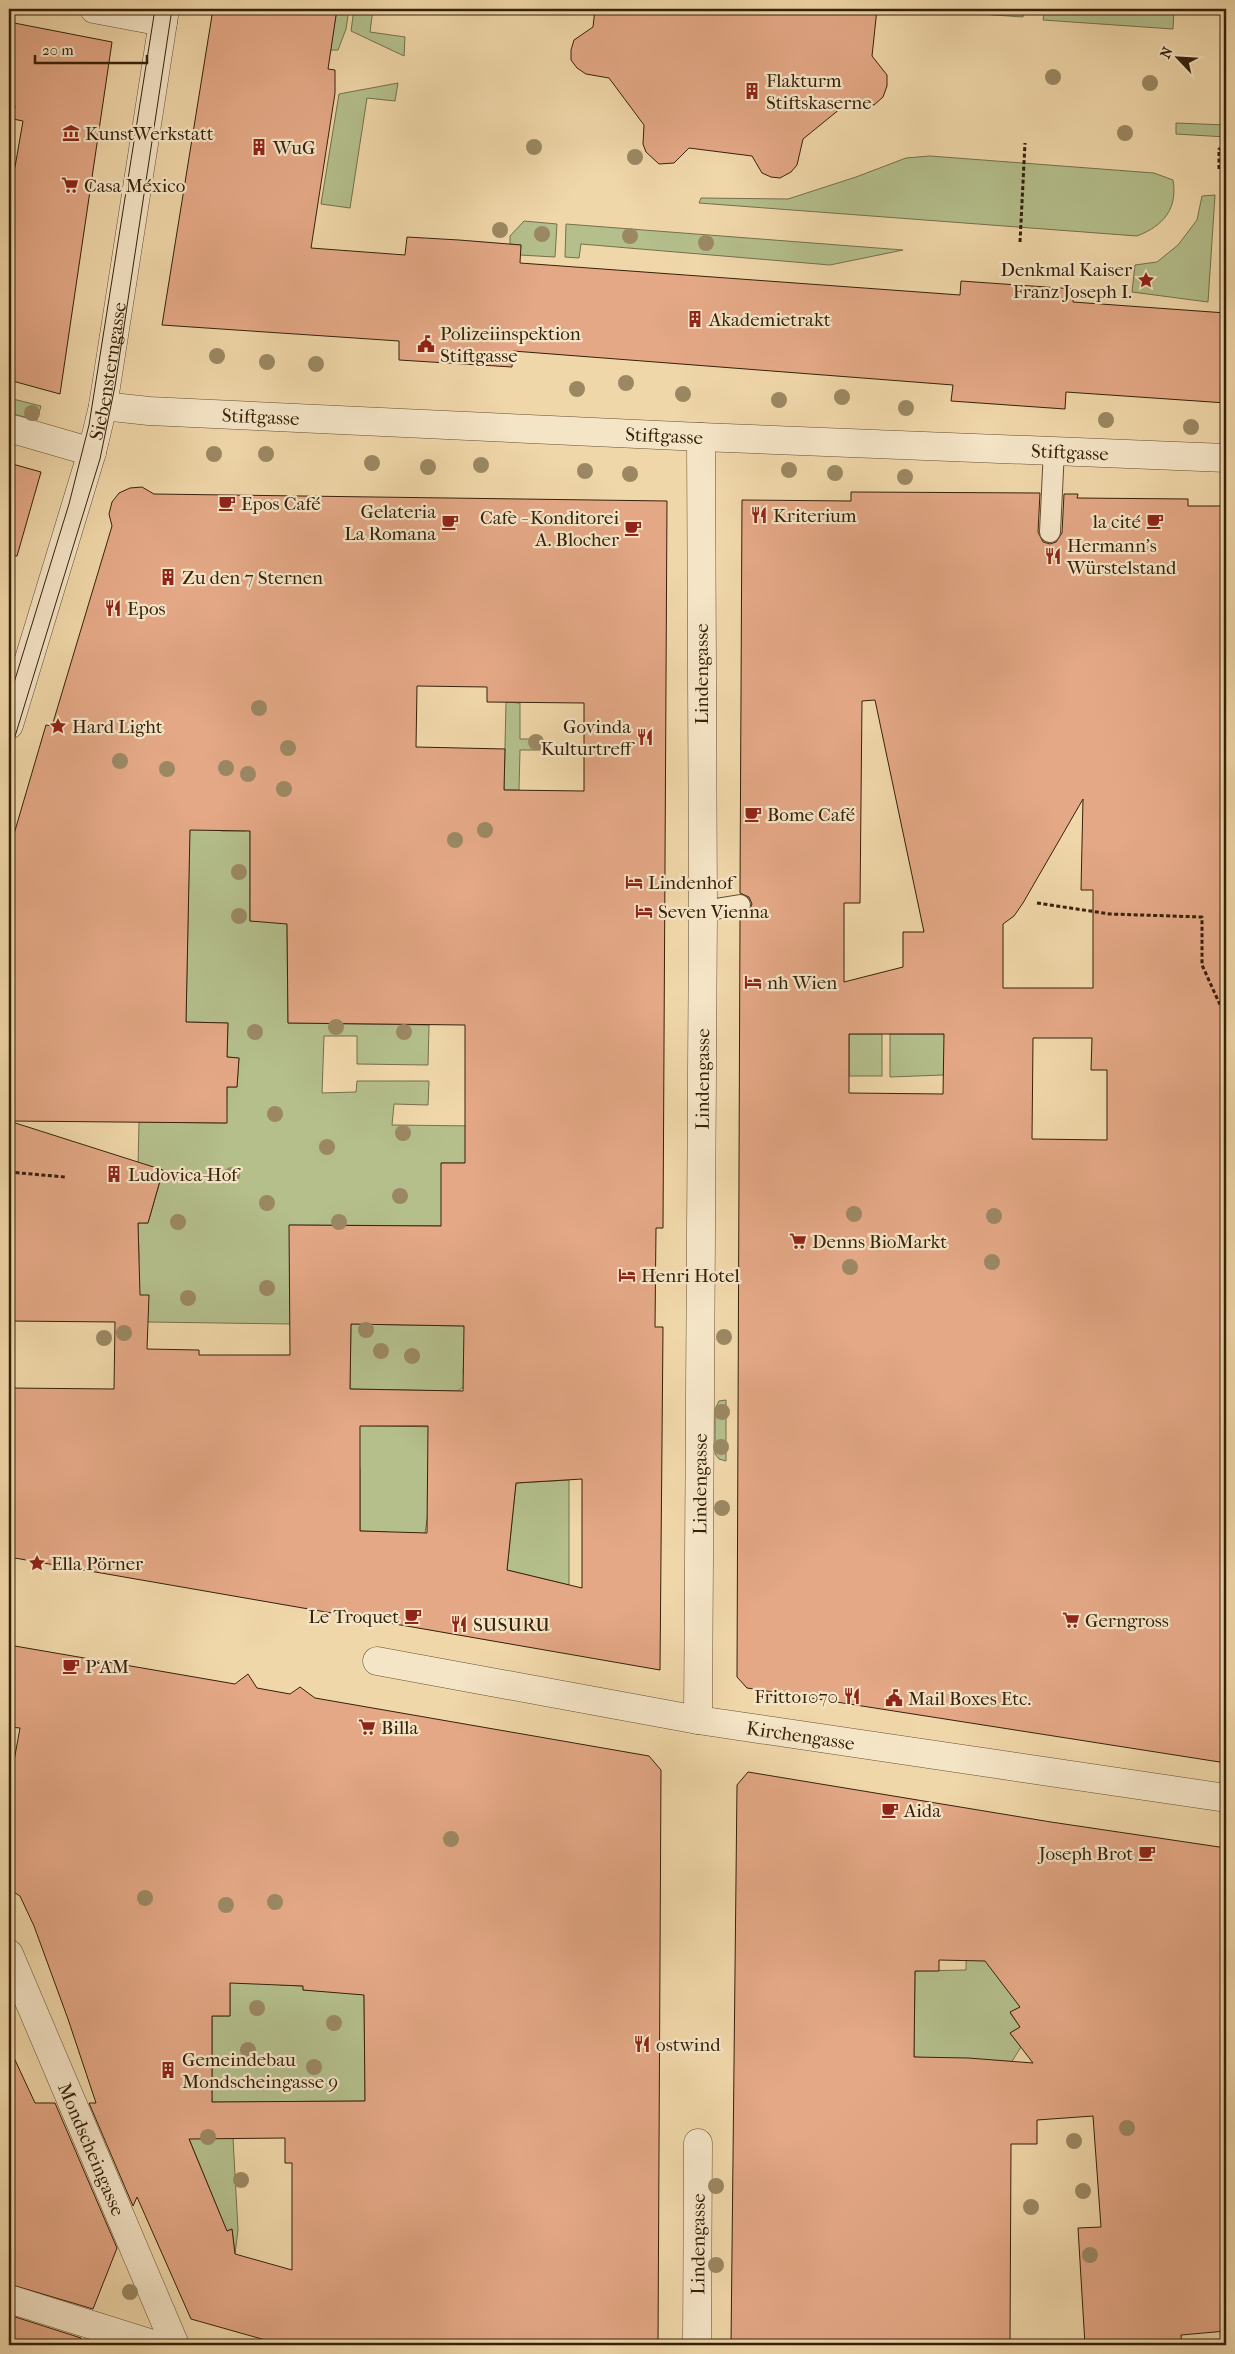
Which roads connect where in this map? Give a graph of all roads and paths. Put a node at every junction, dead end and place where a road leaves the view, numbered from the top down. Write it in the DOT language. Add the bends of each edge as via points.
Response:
graph roads {
  1 [pos="94,9"];
  2 [pos="164,15"];
  3 [pos="1026,143"];
  4 [pos="1226,150"];
  5 [pos="1219,169"];
  6 [pos="1020,242"];
  7 [pos="103,406"];
  8 [pos="9,428"];
  9 [pos="701,437"];
  10 [pos="1054,450"];
  11 [pos="92,452"];
  12 [pos="1226,458"];
  13 [pos="1050,532"];
  14 [pos="9,725"];
  15 [pos="1037,903"];
  16 [pos="740,905"];
  17 [pos="703,911"];
  18 [pos="1226,1018"];
  19 [pos="9,1172"];
  20 [pos="65,1177"];
  21 [pos="378,1661"];
  22 [pos="698,1720"];
  23 [pos="1226,1798"];
  24 [pos="9,1954"];
  25 [pos="698,2143"];
  26 [pos="9,2299"];
  27 [pos="156,2345"];
  28 [pos="175,2345"];
  29 [pos="697,2345"];
  1 -- 2 [label="street"];
  2 -- 7 [label="street, Siebensterngasse"];
  3 -- 6 [label="path"];
  4 -- 5 [label="path" via="1219,150"];
  7 -- 9 [label="street, Stiftgasse" via="149,411"];
  7 -- 11 [label="street, Siebensterngasse"];
  8 -- 11 [label="street"];
  9 -- 10 [label="street, Stiftgasse"];
  9 -- 17 [label="street, Lindengasse"];
  10 -- 12 [label="street, Stiftgasse"];
  10 -- 13 [label="lane"];
  11 -- 14 [label="street, Siebensterngasse"];
  15 -- 18 [label="path" via="1110,914 1202,917 1202,966"];
  16 -- 17 [label="lane"];
  17 -- 22 [label="street, Lindengasse"];
  19 -- 20 [label="path"];
  21 -- 22 [label="street, Kirchengasse"];
  22 -- 23 [label="street, Kirchengasse"];
  24 -- 28 [label="street, Mondscheingasse"];
  25 -- 29 [label="street, Lindengasse"];
  26 -- 27 [label="street"];
}
